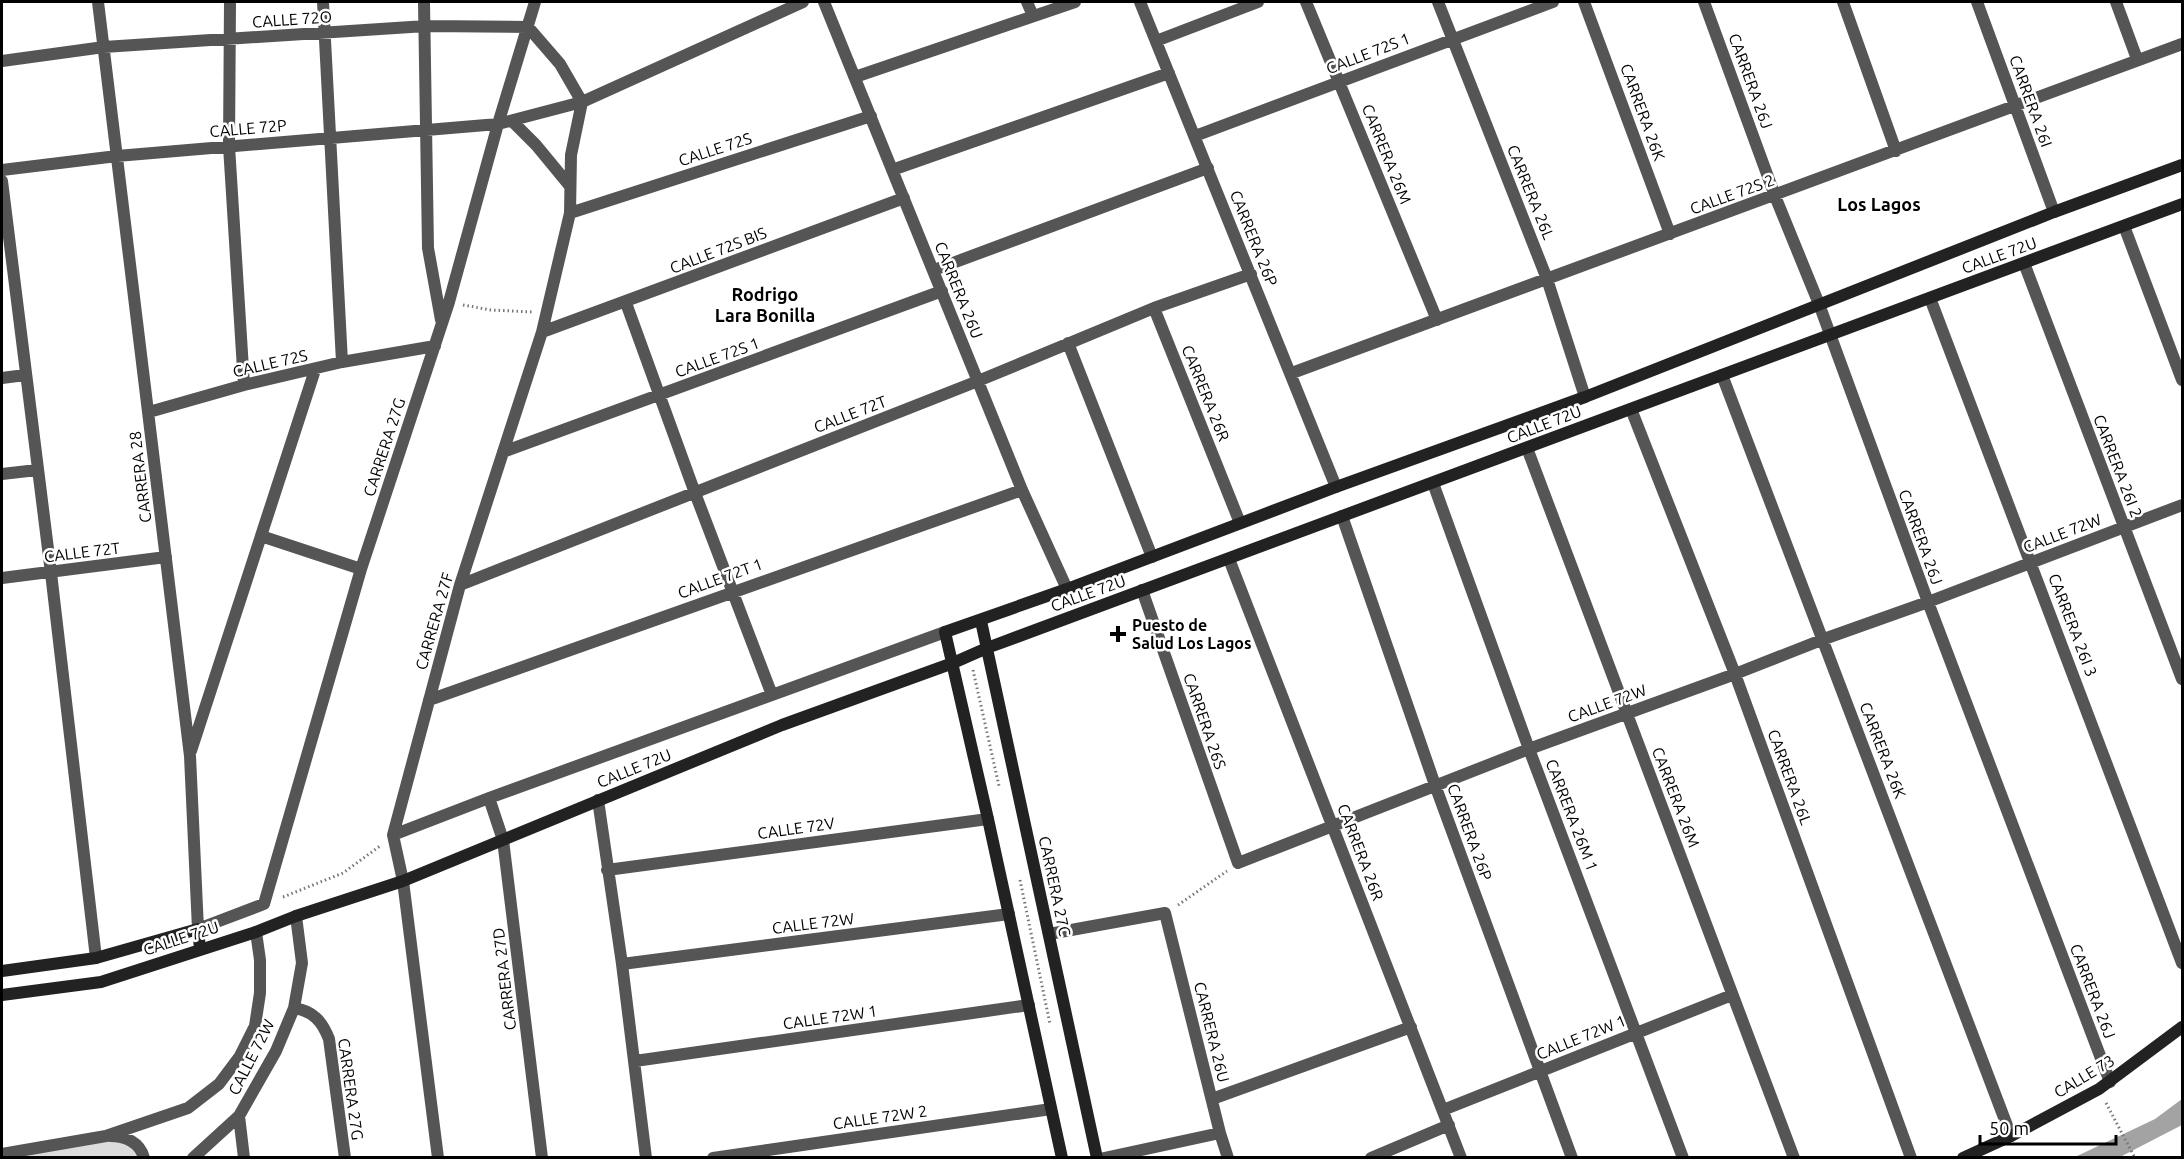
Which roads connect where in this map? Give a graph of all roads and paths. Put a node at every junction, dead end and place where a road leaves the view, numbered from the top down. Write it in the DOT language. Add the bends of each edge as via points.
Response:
graph roads {
  1 [pos="98,2"];
  2 [pos="230,2"];
  3 [pos="323,2"];
  4 [pos="424,2"];
  5 [pos="535,2"];
  6 [pos="803,2"];
  7 [pos="824,2"];
  8 [pos="1027,2"];
  9 [pos="1075,2"];
  10 [pos="1140,2"];
  11 [pos="1258,2"];
  12 [pos="1306,2"];
  13 [pos="1438,2"];
  14 [pos="1553,2"];
  15 [pos="1584,2"];
  16 [pos="1704,2"];
  17 [pos="1843,2"];
  18 [pos="1977,2"];
  19 [pos="2116,2"];
  20 [pos="1033,16"];
  21 [pos="426,26"];
  22 [pos="528,27"];
  23 [pos="325,34"];
  24 [pos="1453,39"];
  25 [pos="229,40"];
  26 [pos="1156,42"];
  27 [pos="2182,44"];
  28 [pos="104,47"];
  29 [pos="2137,59"];
  30 [pos="2,61"];
  31 [pos="1169,73"];
  32 [pos="855,77"];
  33 [pos="1339,82"];
  34 [pos="582,102"];
  35 [pos="2016,107"];
  36 [pos="871,116"];
  37 [pos="512,121"];
  38 [pos="498,124"];
  39 [pos="426,130"];
  40 [pos="1195,136"];
  41 [pos="330,138"];
  42 [pos="229,146"];
  43 [pos="1896,151"];
  44 [pos="117,156"];
  45 [pos="2182,165"];
  46 [pos="1208,168"];
  47 [pos="2,170"];
  48 [pos="892,170"];
  49 [pos="2,181"];
  50 [pos="569,185"];
  51 [pos="1776,196"];
  52 [pos="904,198"];
  53 [pos="2182,204"];
  54 [pos="2054,212"];
  55 [pos="570,213"];
  56 [pos="2124,226"];
  57 [pos="1670,234"];
  58 [pos="2024,263"];
  59 [pos="934,270"];
  60 [pos="7,273"];
  61 [pos="1251,274"];
  62 [pos="1547,279"];
  63 [pos="942,291"];
  64 [pos="1930,298"];
  65 [pos="449,302"];
  66 [pos="626,303"];
  67 [pos="1819,304"];
  68 [pos="1154,308"];
  69 [pos="546,312"];
  70 [pos="1437,320"];
  71 [pos="442,324"];
  72 [pos="542,332"];
  73 [pos="1830,335"];
  74 [pos="1068,343"];
  75 [pos="435,346"];
  76 [pos="342,362"];
  77 [pos="315,370"];
  78 [pos="1292,373"];
  79 [pos="25,375"];
  80 [pos="1722,375"];
  81 [pos="2,378"];
  82 [pos="2182,380"];
  83 [pos="978,381"];
  84 [pos="244,385"];
  85 [pos="660,396"];
  86 [pos="1585,397"];
  87 [pos="1631,409"];
  88 [pos="149,412"];
  89 [pos="1527,448"];
  90 [pos="503,452"];
  91 [pos="37,470"];
  92 [pos="2,474"];
  93 [pos="1434,483"];
  94 [pos="1336,487"];
  95 [pos="1022,490"];
  96 [pos="695,493"];
  97 [pos="2182,505"];
  98 [pos="1342,516"];
  99 [pos="1240,523"];
  100 [pos="2124,527"];
  101 [pos="261,536"];
  102 [pos="166,557"];
  103 [pos="1152,557"];
  104 [pos="1229,559"];
  105 [pos="2032,563"];
  106 [pos="362,569"];
  107 [pos="51,573"];
  108 [pos="2,578"];
  109 [pos="460,585"];
  110 [pos="1067,589"];
  111 [pos="1142,590"];
  112 [pos="732,591"];
  113 [pos="1928,602"];
  114 [pos="981,621"];
  115 [pos="945,633"];
  116 [pos="1824,639"];
  117 [pos="987,648"];
  118 [pos="970,656"];
  119 [pos="953,663"];
  120 [pos="1735,674"];
  121 [pos="2182,680"];
  122 [pos="772,695"];
  123 [pos="429,700"];
  124 [pos="1627,714"];
  125 [pos="1529,749"];
  126 [pos="190,756"];
  127 [pos="1435,785"];
  128 [pos="1001,794"];
  129 [pos="489,798"];
  130 [pos="598,800"];
  131 [pos="988,819"];
  132 [pos="1332,826"];
  133 [pos="393,835"];
  134 [pos="503,840"];
  135 [pos="1238,863"];
  136 [pos="607,870"];
  137 [pos="1018,873"];
  138 [pos="403,881"];
  139 [pos="264,903"];
  140 [pos="1165,913"];
  141 [pos="1009,915"];
  142 [pos="296,916"];
  143 [pos="198,929"];
  144 [pos="256,932"];
  145 [pos="1049,934"];
  146 [pos="200,949"];
  147 [pos="96,958"];
  148 [pos="2182,963"];
  149 [pos="622,964"];
  150 [pos="2,971"];
  151 [pos="1732,994"];
  152 [pos="2,995"];
  153 [pos="1029,1005"];
  154 [pos="294,1008"];
  155 [pos="1411,1027"];
  156 [pos="2182,1027"];
  157 [pos="1635,1032"];
  158 [pos="1052,1033"];
  159 [pos="635,1061"];
  160 [pos="1540,1072"];
  161 [pos="2110,1082"];
  162 [pos="1212,1099"];
  163 [pos="2108,1107"];
  164 [pos="1052,1109"];
  165 [pos="1443,1110"];
  166 [pos="239,1116"];
  167 [pos="1449,1125"];
  168 [pos="1220,1133"];
  169 [pos="106,1136"];
  170 [pos="2011,1136"];
  171 [pos="2,1155"];
  172 [pos="144,1158"];
  173 [pos="193,1158"];
  174 [pos="244,1158"];
  175 [pos="345,1158"];
  176 [pos="438,1158"];
  177 [pos="542,1158"];
  178 [pos="646,1158"];
  179 [pos="713,1158"];
  180 [pos="1062,1158"];
  181 [pos="1097,1158"];
  182 [pos="1104,1158"];
  183 [pos="1228,1158"];
  184 [pos="1371,1158"];
  185 [pos="1461,1158"];
  186 [pos="1572,1158"];
  187 [pos="1683,1158"];
  188 [pos="1794,1158"];
  189 [pos="1911,1158"];
  190 [pos="1963,1158"];
  191 [pos="2135,1158"];
  1 -- 28 [label="street, CARRERA 28"];
  2 -- 25 [label="street"];
  3 -- 23 [label="street"];
  4 -- 21 [label="street"];
  5 -- 22 [label="street, CARRERA 27G"];
  6 -- 34 [label="street"];
  7 -- 32 [label="street, CARRERA 26U"];
  8 -- 20 [label="street"];
  9 -- 20 [label="street"];
  10 -- 26 [label="street, CARRERA 26P"];
  11 -- 26 [label="street"];
  12 -- 33 [label="street, CARRERA 26M"];
  13 -- 24 [label="street, CARRERA 26L"];
  14 -- 24 [label="street, CALLE 72S 1"];
  15 -- 57 [label="street, CARRERA 26K"];
  16 -- 51 [label="street, CARRERA 26J"];
  17 -- 43 [label="street"];
  18 -- 35 [label="street, CARRERA 26I"];
  19 -- 29 [label="street"];
  20 -- 32 [label="street"];
  21 -- 22 [label="street, CALLE 72O"];
  21 -- 23 [label="street, CALLE 72O"];
  21 -- 39 [label="street"];
  22 -- 34 [label="street" via="560,64"];
  22 -- 38 [label="street, CARRERA 27G"];
  23 -- 25 [label="street, CALLE 72O"];
  23 -- 41 [label="street"];
  24 -- 33 [label="street, CALLE 72S 1"];
  24 -- 62 [label="street, CARRERA 26L"];
  25 -- 28 [label="street, CALLE 72O"];
  25 -- 42 [label="street"];
  26 -- 31 [label="street, CARRERA 26P"];
  27 -- 29 [label="street, CALLE 72S 2"];
  28 -- 30 [label="street, CALLE 72O"];
  28 -- 44 [label="street, CARRERA 28"];
  29 -- 35 [label="street, CALLE 72S 2"];
  31 -- 40 [label="street, CARRERA 26P"];
  31 -- 48 [label="street"];
  32 -- 36 [label="street, CARRERA 26U"];
  33 -- 40 [label="street, CALLE 72S 1"];
  33 -- 70 [label="street, CARRERA 26M"];
  34 -- 37 [label="street, CALLE 72P"];
  34 -- 50 [label="street, CARRERA 27F" via="570,155"];
  35 -- 43 [label="street, CALLE 72S 2"];
  35 -- 54 [label="street, CARRERA 26I"];
  36 -- 48 [label="street, CARRERA 26U"];
  36 -- 55 [label="street, CALLE 72S"];
  37 -- 38 [label="street, CALLE 72P"];
  37 -- 50 [label="street"];
  38 -- 39 [label="street, CALLE 72P"];
  38 -- 65 [label="street, CARRERA 27G"];
  39 -- 41 [label="street, CALLE 72P"];
  39 -- 71 [label="street" via="428,248"];
  40 -- 46 [label="street, CARRERA 26P"];
  41 -- 42 [label="street, CALLE 72P"];
  41 -- 76 [label="street"];
  42 -- 44 [label="street, CALLE 72P"];
  42 -- 84 [label="street"];
  43 -- 51 [label="street, CALLE 72S 2"];
  44 -- 47 [label="street, CALLE 72P"];
  44 -- 88 [label="street, CARRERA 28"];
  45 -- 54 [label="street, CALLE 72U"];
  46 -- 59 [label="street"];
  46 -- 61 [label="street, CARRERA 26P"];
  48 -- 52 [label="street, CARRERA 26U"];
  49 -- 60 [label="street"];
  50 -- 55 [label="street, CARRERA 27F"];
  51 -- 57 [label="street, CALLE 72S 2"];
  51 -- 67 [label="street, CARRERA 26J"];
  52 -- 59 [label="street, CARRERA 26U"];
  52 -- 66 [label="street, CALLE 72S BIS"];
  53 -- 56 [label="street, CALLE 72U"];
  54 -- 67 [label="street, CALLE 72U"];
  55 -- 69 [label="street, CARRERA 27F"];
  56 -- 58 [label="street, CALLE 72U"];
  56 -- 82 [label="street"];
  57 -- 62 [label="street, CALLE 72S 2"];
  58 -- 64 [label="street, CALLE 72U"];
  58 -- 100 [label="street, CARRERA 26I 2"];
  59 -- 63 [label="street, CARRERA 26U"];
  60 -- 79 [label="street"];
  61 -- 68 [label="street, CALLE 72T"];
  61 -- 78 [label="street, CARRERA 26P"];
  62 -- 70 [label="street, CALLE 72S 2"];
  62 -- 86 [label="street, CARRERA 26L"];
  63 -- 83 [label="street, CARRERA 26U"];
  63 -- 85 [label="street, CALLE 72S 1"];
  64 -- 73 [label="street, CALLE 72U"];
  64 -- 105 [label="street, CARRERA 26I 3"];
  65 -- 69 [label="path" via="491,310"];
  65 -- 71 [label="street, CARRERA 27G"];
  66 -- 72 [label="street, CALLE 72S BIS"];
  66 -- 85 [label="street"];
  67 -- 73 [label="street, CARRERA 26J"];
  67 -- 86 [label="street, CALLE 72U"];
  68 -- 74 [label="street, CALLE 72T"];
  68 -- 99 [label="street, CARRERA 26R"];
  69 -- 72 [label="street, CARRERA 27F"];
  70 -- 78 [label="street, CALLE 72S 2"];
  71 -- 75 [label="street, CARRERA 27G"];
  72 -- 90 [label="street, CARRERA 27F"];
  73 -- 80 [label="street, CALLE 72U"];
  73 -- 113 [label="street, CARRERA 26J"];
  74 -- 83 [label="street, CALLE 72T"];
  74 -- 103 [label="street"];
  75 -- 76 [label="street, CALLE 72S"];
  75 -- 106 [label="street, CARRERA 27G"];
  76 -- 77 [label="street, CALLE 72S"];
  77 -- 84 [label="street, CALLE 72S"];
  77 -- 101 [label="street"];
  78 -- 94 [label="street, CARRERA 26P"];
  79 -- 81 [label="street"];
  79 -- 91 [label="street"];
  80 -- 87 [label="street, CALLE 72U"];
  80 -- 116 [label="street, CARRERA 26K"];
  83 -- 95 [label="street, CARRERA 26U"];
  83 -- 96 [label="street, CALLE 72T"];
  84 -- 88 [label="street, CALLE 72S"];
  85 -- 90 [label="street, CALLE 72S 1"];
  85 -- 96 [label="street"];
  86 -- 94 [label="street, CALLE 72U"];
  87 -- 89 [label="street, CALLE 72U"];
  87 -- 120 [label="street, CARRERA 26L"];
  88 -- 102 [label="street, CARRERA 28"];
  89 -- 93 [label="street, CALLE 72U"];
  89 -- 124 [label="street, CARRERA 26M"];
  90 -- 109 [label="street, CARRERA 27F"];
  91 -- 92 [label="street"];
  91 -- 107 [label="street"];
  93 -- 98 [label="street, CALLE 72U"];
  93 -- 125 [label="street, CARRERA 26M 1"];
  94 -- 99 [label="street, CALLE 72U"];
  95 -- 110 [label="street, CARRERA 26U"];
  95 -- 112 [label="street, CALLE 72T 1"];
  96 -- 109 [label="street, CALLE 72T"];
  96 -- 112 [label="street"];
  97 -- 100 [label="street, CALLE 72W"];
  98 -- 104 [label="street, CALLE 72U"];
  98 -- 127 [label="street, CARRERA 26P"];
  99 -- 103 [label="street, CALLE 72U"];
  100 -- 105 [label="street, CALLE 72W"];
  100 -- 121 [label="street, CARRERA 26I 2"];
  101 -- 106 [label="street"];
  101 -- 126 [label="street"];
  102 -- 107 [label="street, CALLE 72T"];
  102 -- 126 [label="street, CARRERA 28"];
  103 -- 110 [label="street, CALLE 72U"];
  104 -- 111 [label="street, CALLE 72U"];
  104 -- 132 [label="street, CARRERA 26R"];
  105 -- 113 [label="street, CALLE 72W"];
  105 -- 148 [label="street, CARRERA 26I 3"];
  106 -- 139 [label="street, CARRERA 27G"];
  107 -- 108 [label="street, CALLE 72T"];
  107 -- 147 [label="street"];
  109 -- 123 [label="street, CARRERA 27F"];
  110 -- 114 [label="street, CALLE 72U"];
  111 -- 117 [label="street, CALLE 72U"];
  111 -- 135 [label="street, CARRERA 26S"];
  112 -- 122 [label="street"];
  112 -- 123 [label="street, CALLE 72T 1"];
  113 -- 116 [label="street, CALLE 72W"];
  113 -- 161 [label="street, CARRERA 26J"];
  114 -- 115 [label="street, CALLE 72U"];
  114 -- 117 [label="street, CARRERA 27C"];
  115 -- 119 [label="street"];
  115 -- 122 [label="street, CALLE 72U"];
  116 -- 120 [label="street, CALLE 72W"];
  116 -- 170 [label="street, CARRERA 26K"];
  117 -- 118 [label="street, CALLE 72U"];
  117 -- 145 [label="street, CARRERA 27C"];
  118 -- 119 [label="street, CALLE 72U"];
  118 -- 128 [label="path"];
  119 -- 130 [label="street, CALLE 72U" via="782,725"];
  119 -- 131 [label="street"];
  120 -- 124 [label="street, CALLE 72W"];
  120 -- 189 [label="street, CARRERA 26L"];
  122 -- 129 [label="street, CALLE 72U"];
  123 -- 133 [label="street, CARRERA 27F"];
  124 -- 125 [label="street, CALLE 72W"];
  124 -- 151 [label="street, CARRERA 26M"];
  125 -- 127 [label="street, CALLE 72W"];
  125 -- 157 [label="street, CARRERA 26M 1"];
  126 -- 143 [label="street, CARRERA 28"];
  127 -- 132 [label="street, CALLE 72W"];
  127 -- 160 [label="street, CARRERA 26P"];
  129 -- 133 [label="street, CALLE 72U"];
  129 -- 134 [label="street, CARRERA 27D"];
  130 -- 134 [label="street, CALLE 72U"];
  130 -- 136 [label="street"];
  131 -- 136 [label="street, CALLE 72V"];
  131 -- 141 [label="street"];
  132 -- 135 [label="street, CALLE 72W"];
  132 -- 155 [label="street, CARRERA 26R"];
  133 -- 138 [label="street, CARRERA 27F"];
  133 -- 139 [label="path" via="343,873"];
  134 -- 138 [label="street, CALLE 72U"];
  134 -- 177 [label="street, CARRERA 27D"];
  135 -- 140 [label="path"];
  136 -- 149 [label="street"];
  137 -- 158 [label="path"];
  138 -- 142 [label="street, CALLE 72U"];
  138 -- 176 [label="street, CARRERA 27F"];
  139 -- 143 [label="street"];
  140 -- 145 [label="street"];
  140 -- 162 [label="street, CARRERA 26U"];
  141 -- 149 [label="street, CALLE 72W"];
  141 -- 153 [label="street"];
  142 -- 144 [label="street, CALLE 72U"];
  142 -- 154 [label="street, CALLE 72W" via="302,963"];
  143 -- 146 [label="street, CARRERA 28"];
  143 -- 147 [label="street, CALLE 72U"];
  144 -- 146 [label="street, CALLE 72U"];
  144 -- 169 [label="street, CALLE 72W" via="260,993 255,1026 240,1056 219,1084 188,1108"];
  145 -- 181 [label="street, CARRERA 27C"];
  146 -- 152 [label="street, CALLE 72U" via="101,982"];
  147 -- 150 [label="street, CALLE 72U"];
  149 -- 159 [label="street"];
  151 -- 157 [label="street, CALLE 72W 1"];
  151 -- 188 [label="street, CARRERA 26M"];
  153 -- 159 [label="street, CALLE 72W 1"];
  153 -- 164 [label="street"];
  154 -- 166 [label="street, CALLE 72W" via="276,1051"];
  154 -- 175 [label="street, CARRERA 27G" via="315,1015 329,1039"];
  155 -- 162 [label="street"];
  155 -- 165 [label="street, CARRERA 26R"];
  156 -- 161 [label="street, CALLE 73"];
  157 -- 160 [label="street, CALLE 72W 1"];
  157 -- 187 [label="street, CARRERA 26M 1"];
  159 -- 178 [label="street"];
  160 -- 165 [label="street, CALLE 72W 1"];
  160 -- 186 [label="street, CARRERA 26P"];
  161 -- 170 [label="street, CALLE 73"];
  162 -- 168 [label="street, CARRERA 26U"];
  163 -- 191 [label="path"];
  164 -- 179 [label="street, CALLE 72W 2"];
  164 -- 180 [label="street"];
  165 -- 167 [label="street, CARRERA 26R"];
  166 -- 173 [label="street, CALLE 72W"];
  166 -- 174 [label="street"];
  167 -- 184 [label="street"];
  167 -- 185 [label="street, CARRERA 26R"];
  168 -- 182 [label="street"];
  168 -- 183 [label="street, CARRERA 26U"];
  169 -- 171 [label="street, CALLE 72W"];
  169 -- 172 [label="street, CALLE 72W" via="133,1141"];
  170 -- 190 [label="street, CALLE 73"];
}
